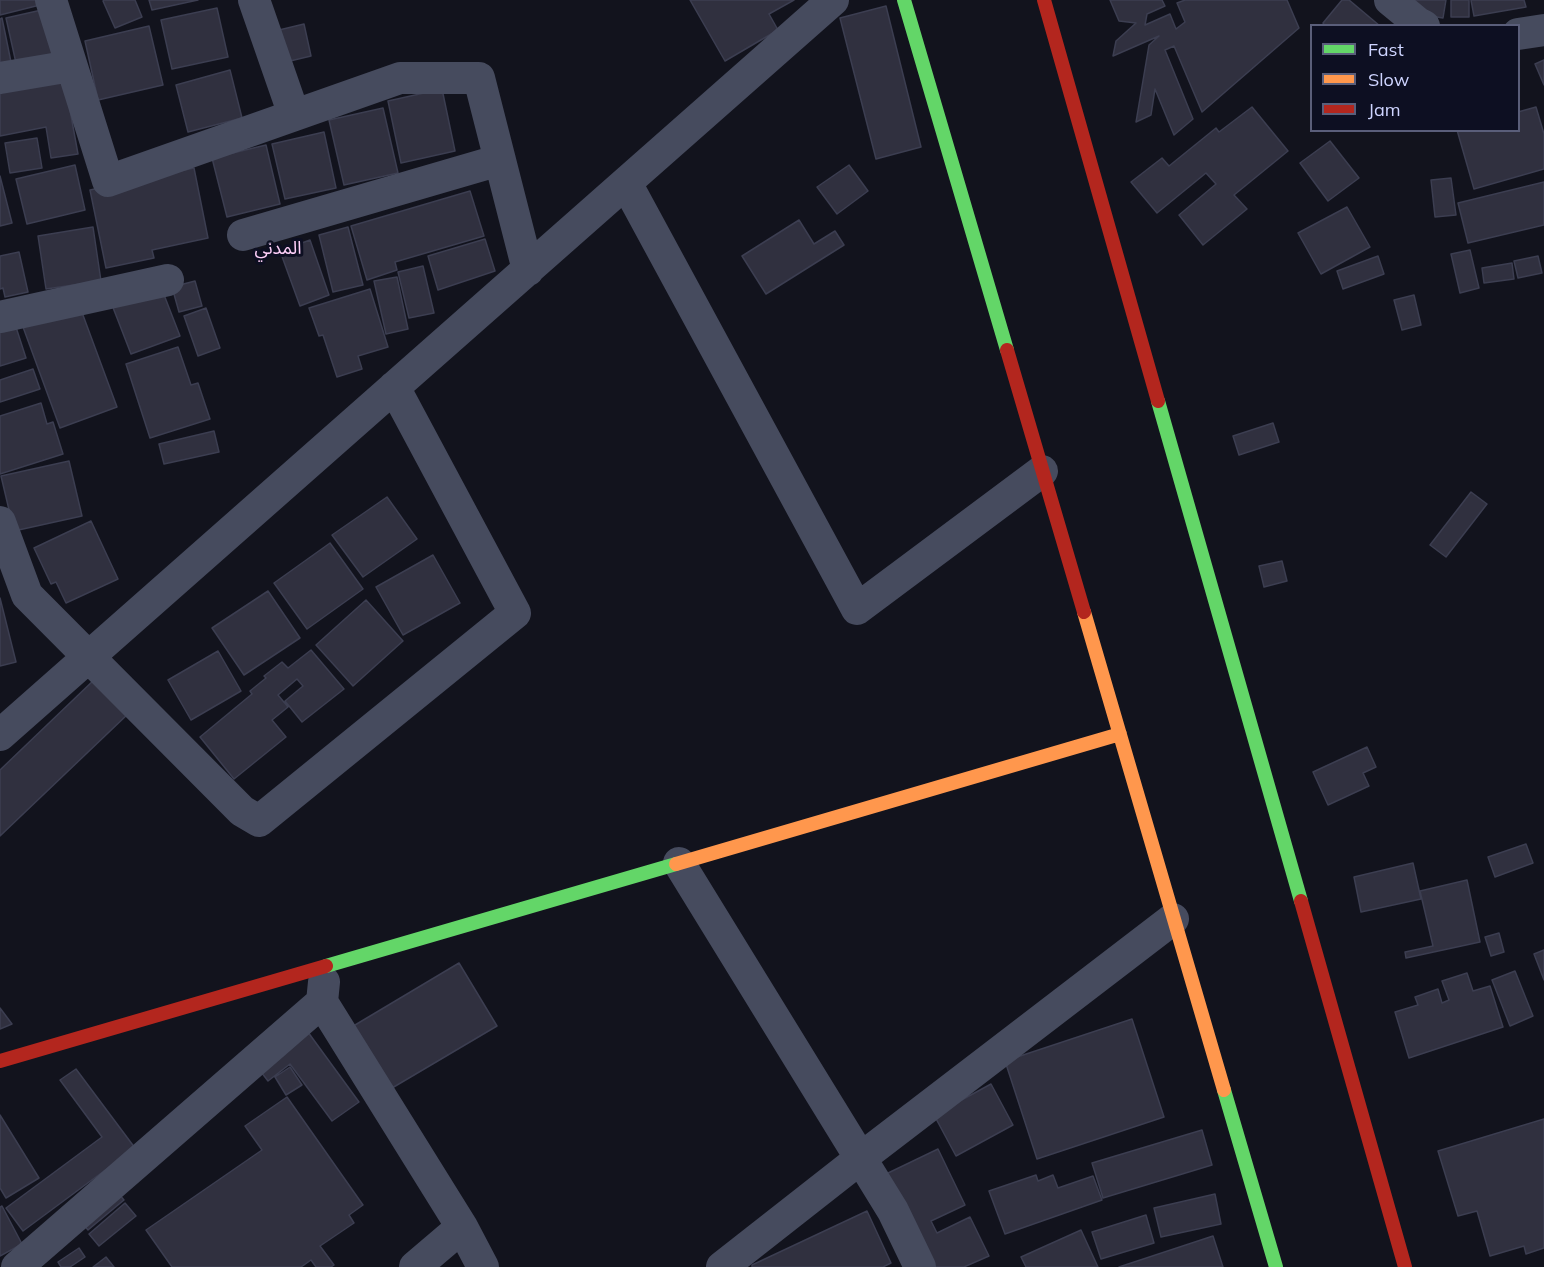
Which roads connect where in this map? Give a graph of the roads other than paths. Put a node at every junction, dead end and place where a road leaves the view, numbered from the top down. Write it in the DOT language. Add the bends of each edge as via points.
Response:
graph roads {
  1 [pos="51,0"];
  2 [pos="254,0"];
  3 [pos="833,0"];
  4 [pos="904,0"];
  5 [pos="1044,0"];
  6 [pos="1390,0"];
  7 [pos="1420,24"];
  8 [pos="1544,30"];
  9 [pos="1520,34"];
  10 [pos="71,66"];
  11 [pos="0,78"];
  12 [pos="294,115"];
  13 [pos="500,160"];
  14 [pos="626,183"];
  15 [pos="243,235"];
  16 [pos="528,270"];
  17 [pos="168,280"];
  18 [pos="0,317"];
  19 [pos="394,387"];
  20 [pos="1042,471"];
  21 [pos="0,522"];
  22 [pos="88,657"];
  23 [pos="1120,734"];
  24 [pos="0,735"];
  25 [pos="679,863"];
  26 [pos="1173,919"];
  27 [pos="326,966"];
  28 [pos="322,1002"];
  29 [pos="0,1061"];
  30 [pos="861,1158"];
  31 [pos="462,1227"];
  32 [pos="17,1267"];
  33 [pos="415,1267"];
  34 [pos="483,1267"];
  35 [pos="722,1267"];
  36 [pos="920,1267"];
  37 [pos="1276,1267"];
  38 [pos="1405,1267"];
  1 -- 10 [label="street"];
  2 -- 12 [label="street"];
  3 -- 14 [label="street"];
  4 -- 20 [label="main road"];
  5 -- 38 [label="main road"];
  6 -- 7 [label="street"];
  8 -- 9 [label="street"];
  10 -- 11 [label="street"];
  10 -- 12 [label="street" via="108,181"];
  12 -- 13 [label="street" via="400,78 479,78"];
  13 -- 15 [label="street"];
  13 -- 16 [label="street"];
  14 -- 16 [label="street"];
  14 -- 20 [label="street" via="857,609"];
  16 -- 19 [label="street"];
  17 -- 18 [label="street"];
  19 -- 22 [label="street"];
  19 -- 22 [label="street" via="515,613 260,821 242,811"];
  20 -- 23 [label="main road"];
  21 -- 22 [label="street" via="27,595"];
  22 -- 24 [label="street"];
  23 -- 25 [label="main road"];
  23 -- 26 [label="main road"];
  25 -- 27 [label="main road"];
  25 -- 30 [label="street"];
  26 -- 30 [label="street"];
  26 -- 37 [label="main road"];
  27 -- 28 [label="street"];
  27 -- 29 [label="main road"];
  28 -- 31 [label="street"];
  28 -- 32 [label="street"];
  30 -- 35 [label="street"];
  30 -- 36 [label="street"];
  31 -- 33 [label="street"];
  31 -- 34 [label="street"];
}
